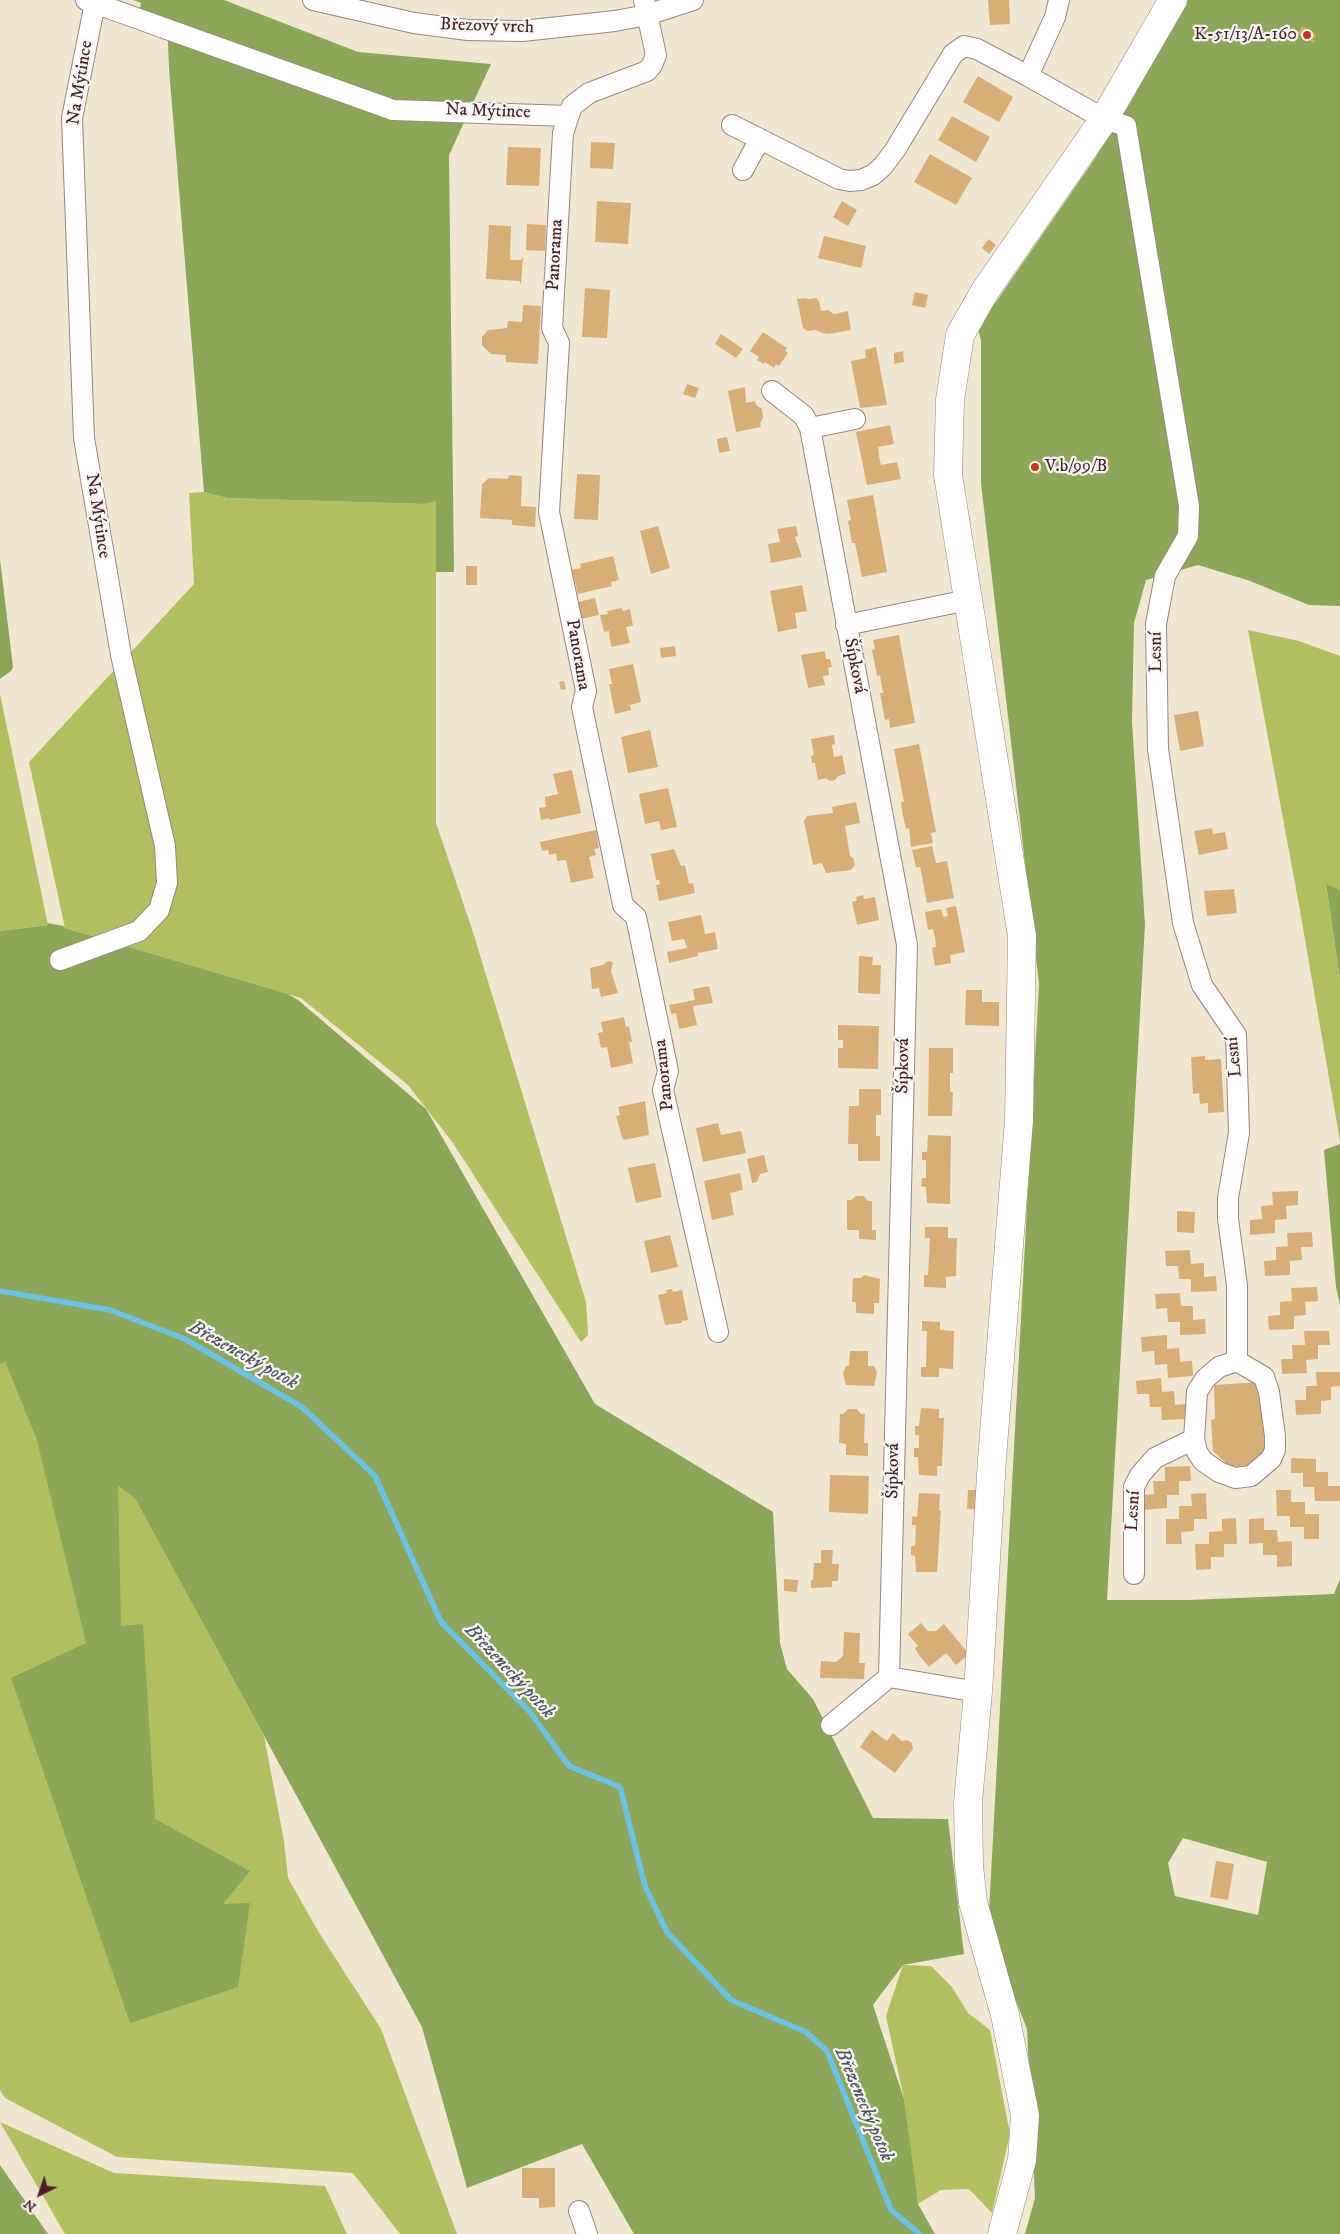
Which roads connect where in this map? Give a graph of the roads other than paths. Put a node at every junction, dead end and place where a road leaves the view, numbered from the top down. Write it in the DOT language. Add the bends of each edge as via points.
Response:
graph roads {
  1 [pos="313,0"];
  2 [pos="693,0"];
  3 [pos="1059,0"];
  4 [pos="1172,0"];
  5 [pos="91,2"];
  6 [pos="646,7"];
  7 [pos="1028,76"];
  8 [pos="568,116"];
  9 [pos="1104,120"];
  10 [pos="732,125"];
  11 [pos="760,139"];
  12 [pos="743,170"];
  13 [pos="772,391"];
  14 [pos="855,419"];
  15 [pos="810,428"];
  16 [pos="968,600"];
  17 [pos="846,625"];
  18 [pos="60,960"];
  19 [pos="718,1332"];
  20 [pos="1237,1361"];
  21 [pos="1194,1440"];
  22 [pos="1134,1574"];
  23 [pos="889,1677"];
  24 [pos="978,1692"];
  25 [pos="831,1725"];
  26 [pos="578,2211"];
  27 [pos="587,2234"];
  28 [pos="1002,2234"];
  1 -- 6 [label="street, Březový vrch" via="414,23 468,30 522,31 615,21"];
  2 -- 6 [label="street, Březový vrch"];
  3 -- 7 [label="street" via="1055,17"];
  4 -- 9 [label="street"];
  5 -- 8 [label="street, Na Mýtince" via="393,110"];
  5 -- 18 [label="street, Na Mýtince" via="72,118 84,438 120,655 165,846 167,883 159,910 139,931"];
  6 -- 8 [label="street, Panorama" via="656,56 652,65 647,71 589,93 572,106"];
  7 -- 9 [label="street"];
  7 -- 11 [label="street" via="977,49 964,46 953,54 883,166 873,176 861,180 839,179"];
  8 -- 19 [label="street, Panorama" via="563,133 552,328 559,344 549,512 586,691 582,707 622,905 636,916 668,1071 663,1090"];
  9 -- 16 [label="street" via="985,291 960,335 950,400 948,475"];
  9 -- 20 [label="street, Lesní" via="1126,126 1189,506 1188,536 1165,576 1156,624 1158,748 1183,923 1202,985 1236,1035 1239,1133 1228,1198 1228,1219 1237,1285"];
  10 -- 11 [label="street"];
  11 -- 12 [label="street"];
  13 -- 15 [label="street, Šípková" via="804,416"];
  14 -- 15 [label="street"];
  15 -- 17 [label="street, Šípková"];
  16 -- 17 [label="street"];
  16 -- 24 [label="street" via="1022,936 1020,1120 992,1458"];
  17 -- 23 [label="street, Šípková" via="907,945"];
  20 -- 21 [label="street" via="1219,1367 1205,1379 1198,1392"];
  20 -- 21 [label="street" via="1264,1377 1275,1450 1251,1476 1235,1478 1203,1461"];
  21 -- 22 [label="street, Lesní" via="1146,1465 1134,1487"];
  23 -- 24 [label="street"];
  23 -- 25 [label="street"];
  24 -- 28 [label="street" via="968,1802 969,1866 974,1902 1013,2046 1025,2115 1022,2160"];
  26 -- 27 [label="street"];
}
